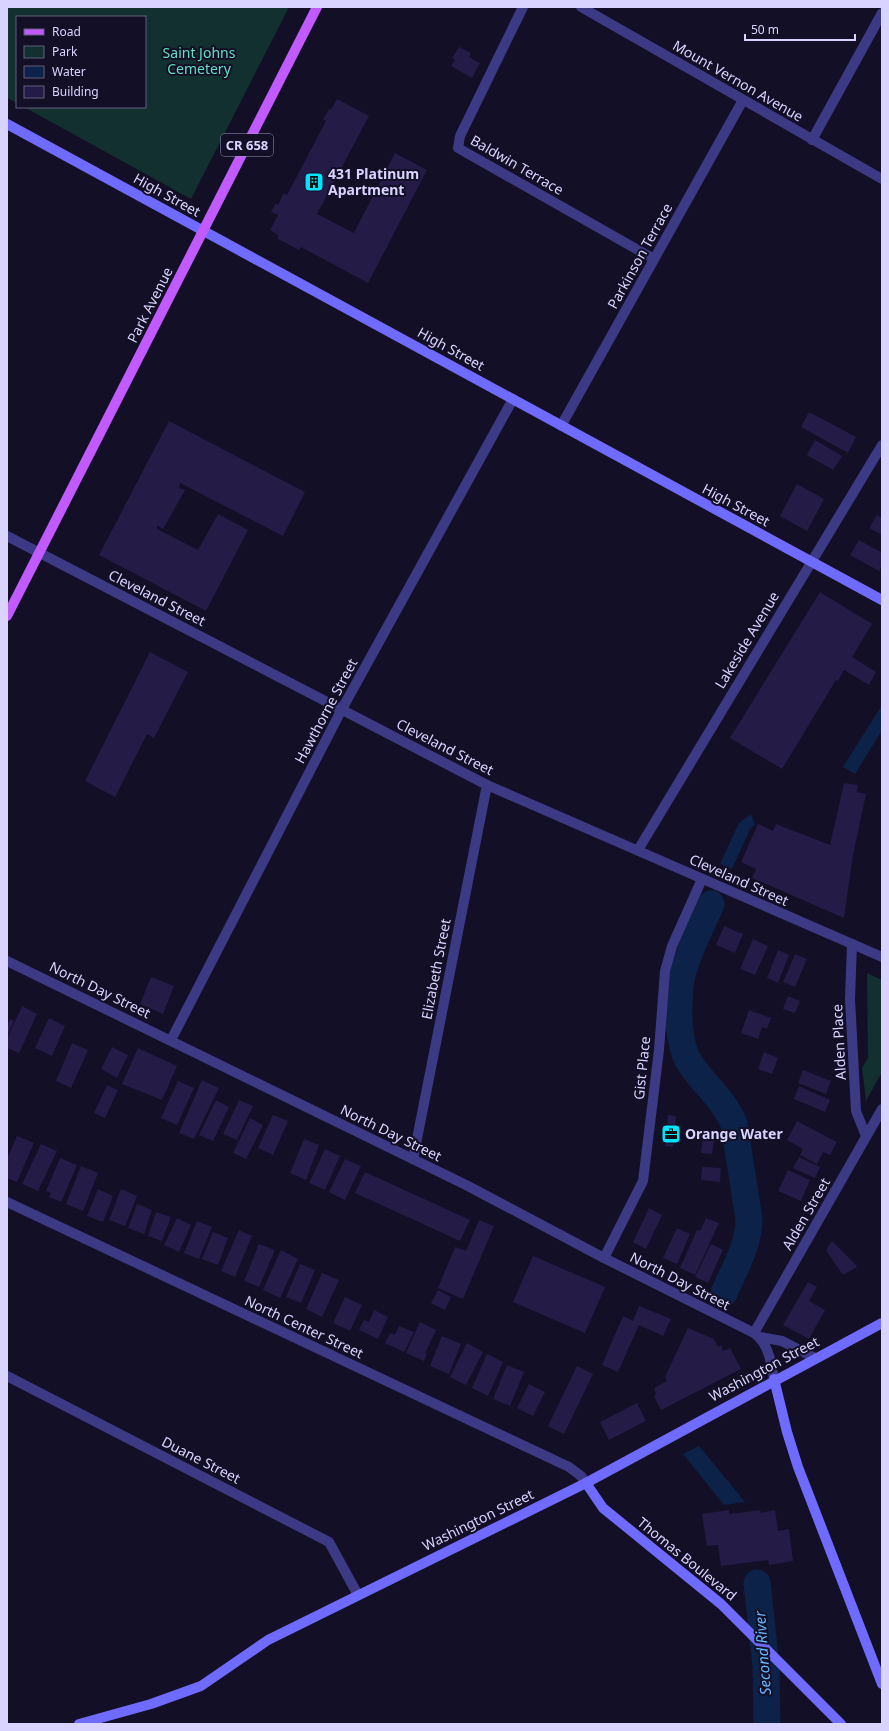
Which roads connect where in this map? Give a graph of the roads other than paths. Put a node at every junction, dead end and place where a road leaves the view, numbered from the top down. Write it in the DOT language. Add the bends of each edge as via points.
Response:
graph roads {
  1 [pos="317,7"];
  2 [pos="523,7"];
  3 [pos="581,7"];
  4 [pos="882,12"];
  5 [pos="743,100"];
  6 [pos="7,124"];
  7 [pos="812,140"];
  8 [pos="882,179"];
  9 [pos="203,231"];
  10 [pos="654,259"];
  11 [pos="513,399"];
  12 [pos="561,426"];
  13 [pos="882,445"];
  14 [pos="7,536"];
  15 [pos="39,553"];
  16 [pos="811,561"];
  17 [pos="882,600"];
  18 [pos="7,616"];
  19 [pos="342,709"];
  20 [pos="487,785"];
  21 [pos="638,850"];
  22 [pos="702,879"];
  23 [pos="852,944"];
  24 [pos="882,957"];
  25 [pos="7,961"];
  26 [pos="171,1040"];
  27 [pos="882,1109"];
  28 [pos="866,1136"];
  29 [pos="413,1159"];
  30 [pos="7,1202"];
  31 [pos="604,1258"];
  32 [pos="882,1323"];
  33 [pos="757,1335"];
  34 [pos="815,1358"];
  35 [pos="7,1376"];
  36 [pos="774,1379"];
  37 [pos="586,1482"];
  38 [pos="358,1595"];
  39 [pos="882,1684"];
  40 [pos="79,1724"];
  41 [pos="841,1724"];
  1 -- 9 [label="main road, Park Avenue / CR 658"];
  2 -- 10 [label="street, Baldwin Terrace" via="460,136 458,148"];
  3 -- 5 [label="street, Mount Vernon Avenue"];
  4 -- 7 [label="street"];
  5 -- 7 [label="street, Mount Vernon Avenue"];
  5 -- 10 [label="street, Parkinson Terrace"];
  6 -- 9 [label="main road, High Street"];
  7 -- 8 [label="street, Mount Vernon Avenue"];
  9 -- 11 [label="main road, High Street"];
  9 -- 15 [label="main road, Park Avenue / CR 658"];
  10 -- 12 [label="street, Parkinson Terrace"];
  11 -- 12 [label="main road, High Street"];
  11 -- 19 [label="street, Hawthorne Street"];
  12 -- 16 [label="main road, High Street"];
  13 -- 16 [label="street, Lakeside Avenue"];
  14 -- 15 [label="street, Cleveland Street"];
  15 -- 18 [label="main road, Park Avenue / CR 658"];
  15 -- 19 [label="street, Cleveland Street"];
  16 -- 17 [label="main road, High Street"];
  16 -- 21 [label="street, Lakeside Avenue"];
  19 -- 20 [label="street, Cleveland Street"];
  19 -- 26 [label="street, Hawthorne Street"];
  20 -- 21 [label="street, Cleveland Street"];
  20 -- 29 [label="street, Elizabeth Street"];
  21 -- 22 [label="street, Cleveland Street"];
  22 -- 23 [label="street, Cleveland Street"];
  22 -- 31 [label="street, Gist Place" via="672,946 665,971 659,1050 643,1181"];
  23 -- 24 [label="street, Cleveland Street"];
  23 -- 28 [label="street, Alden Place" via="850,999 856,1111"];
  25 -- 26 [label="street, North Day Street"];
  26 -- 29 [label="street, North Day Street"];
  27 -- 28 [label="street, Alden Street"];
  28 -- 33 [label="street, Alden Street"];
  29 -- 31 [label="street, North Day Street"];
  30 -- 37 [label="street, North Center Street" via="569,1467"];
  31 -- 33 [label="street, North Day Street"];
  32 -- 34 [label="main road, Washington Street"];
  33 -- 34 [label="street, North Day Street" via="782,1342"];
  33 -- 36 [label="street" via="767,1349"];
  34 -- 36 [label="main road, Washington Street"];
  35 -- 38 [label="street, Duane Street" via="329,1542"];
  36 -- 37 [label="main road, Washington Street"];
  36 -- 39 [label="main road" via="798,1467"];
  37 -- 38 [label="main road, Washington Street"];
  37 -- 41 [label="main road, Thomas Boulevard" via="612,1516 670,1561 749,1631"];
  38 -- 40 [label="main road, Washington Street" via="268,1640 202,1686 151,1704"];
}
